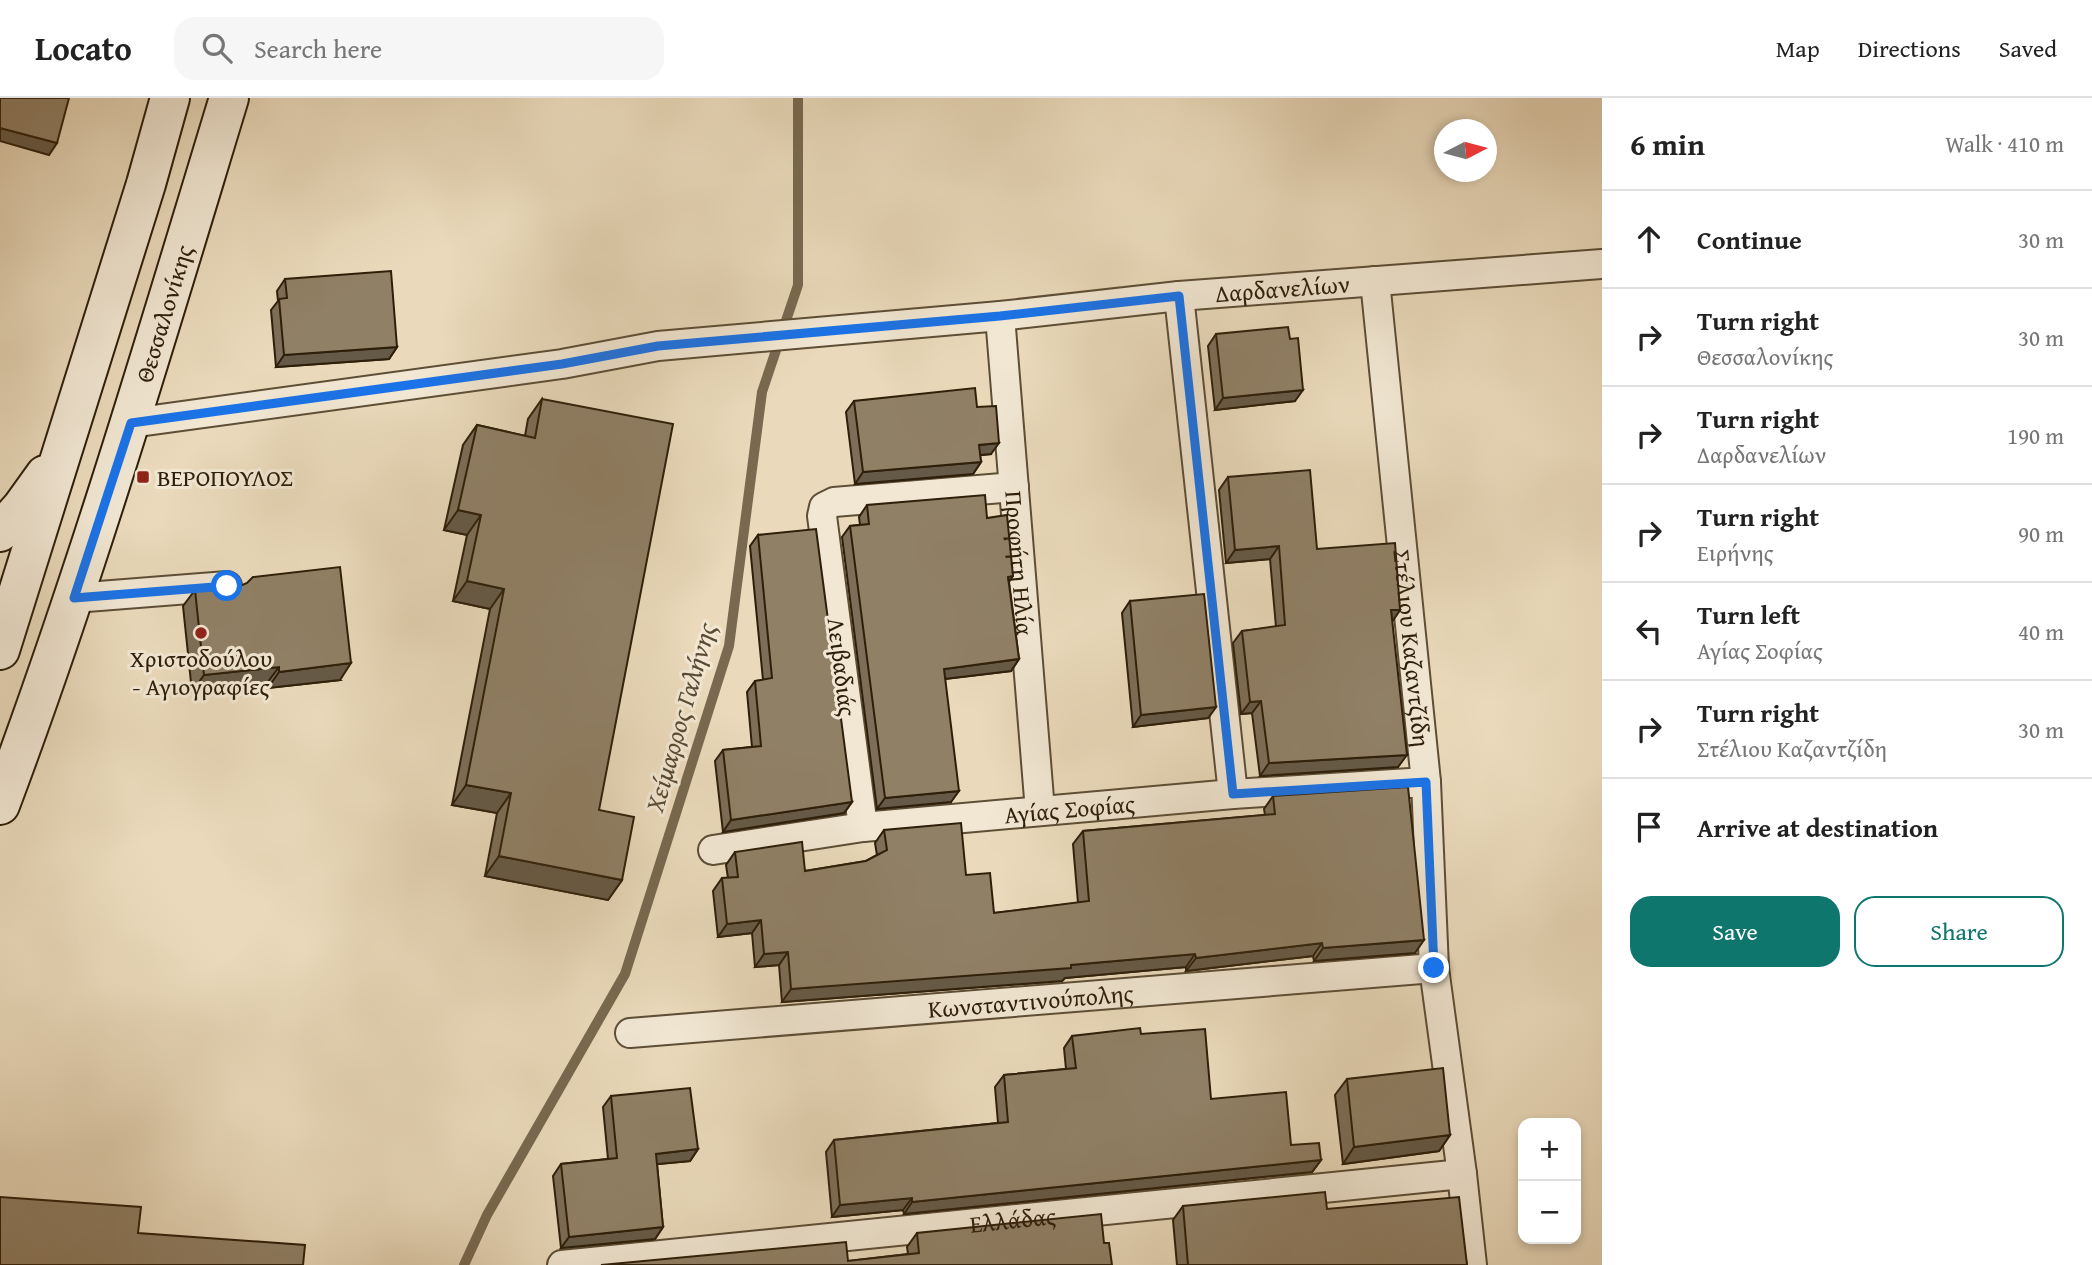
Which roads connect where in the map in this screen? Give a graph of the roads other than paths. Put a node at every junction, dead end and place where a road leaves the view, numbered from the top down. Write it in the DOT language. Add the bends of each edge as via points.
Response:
graph roads {
  1 [pos="170,98"];
  2 [pos="229,98"];
  3 [pos="1602,264"];
  4 [pos="1375,281"];
  5 [pos="1179,296"];
  6 [pos="1000,316"];
  7 [pos="131,423"];
  8 [pos="64,447"];
  9 [pos="1014,487"];
  10 [pos="0,532"];
  11 [pos="227,586"];
  12 [pos="74,598"];
  13 [pos="4,626"];
  14 [pos="61,636"];
  15 [pos="0,661"];
  16 [pos="46,682"];
  17 [pos="1426,782"];
  18 [pos="1233,794"];
  19 [pos="0,805"];
  20 [pos="1040,811"];
  21 [pos="863,827"];
  22 [pos="713,850"];
  23 [pos="1434,968"];
  24 [pos="629,1033"];
  25 [pos="1462,1174"];
  26 [pos="562,1265"];
  27 [pos="1472,1265"];
  1 -- 8 [label="main road"];
  2 -- 7 [label="main road, Θεσσαλονίκης"];
  3 -- 4 [label="street, Δαρδανελίων"];
  4 -- 5 [label="street, Δαρδανελίων"];
  4 -- 17 [label="street, Στέλιου Καζαντζίδη"];
  5 -- 6 [label="street, Δαρδανελίων"];
  5 -- 18 [label="street"];
  6 -- 7 [label="street, Δαρδανελίων" via="658,346 562,364"];
  6 -- 9 [label="street, Προφήτη Ηλία"];
  7 -- 12 [label="main road, Θεσσαλονίκης"];
  8 -- 10 [label="main road"];
  8 -- 13 [label="main road"];
  9 -- 20 [label="street, Προφήτη Ηλία"];
  9 -- 21 [label="street, Λειβαδιάς" via="835,502 824,507"];
  11 -- 12 [label="street"];
  12 -- 14 [label="main road, Θεσσαλονίκης"];
  13 -- 14 [label="main road"];
  14 -- 16 [label="main road, Θεσσαλονίκης"];
  15 -- 16 [label="main road"];
  16 -- 19 [label="main road, Θεσσαλονίκης"];
  17 -- 18 [label="street, Αγίας Σοφίας"];
  17 -- 23 [label="street, Στέλιου Καζαντζίδη"];
  18 -- 20 [label="street, Αγίας Σοφίας"];
  20 -- 21 [label="street, Αγίας Σοφίας"];
  21 -- 22 [label="street, Αγίας Σοφίας"];
  23 -- 24 [label="street, Κωνσταντινούπολης"];
  23 -- 25 [label="street, Στέλιου Καζαντζίδη"];
  25 -- 26 [label="street, Ελλάδας"];
  25 -- 27 [label="street, Στέλιου Καζαντζίδη"];
}
